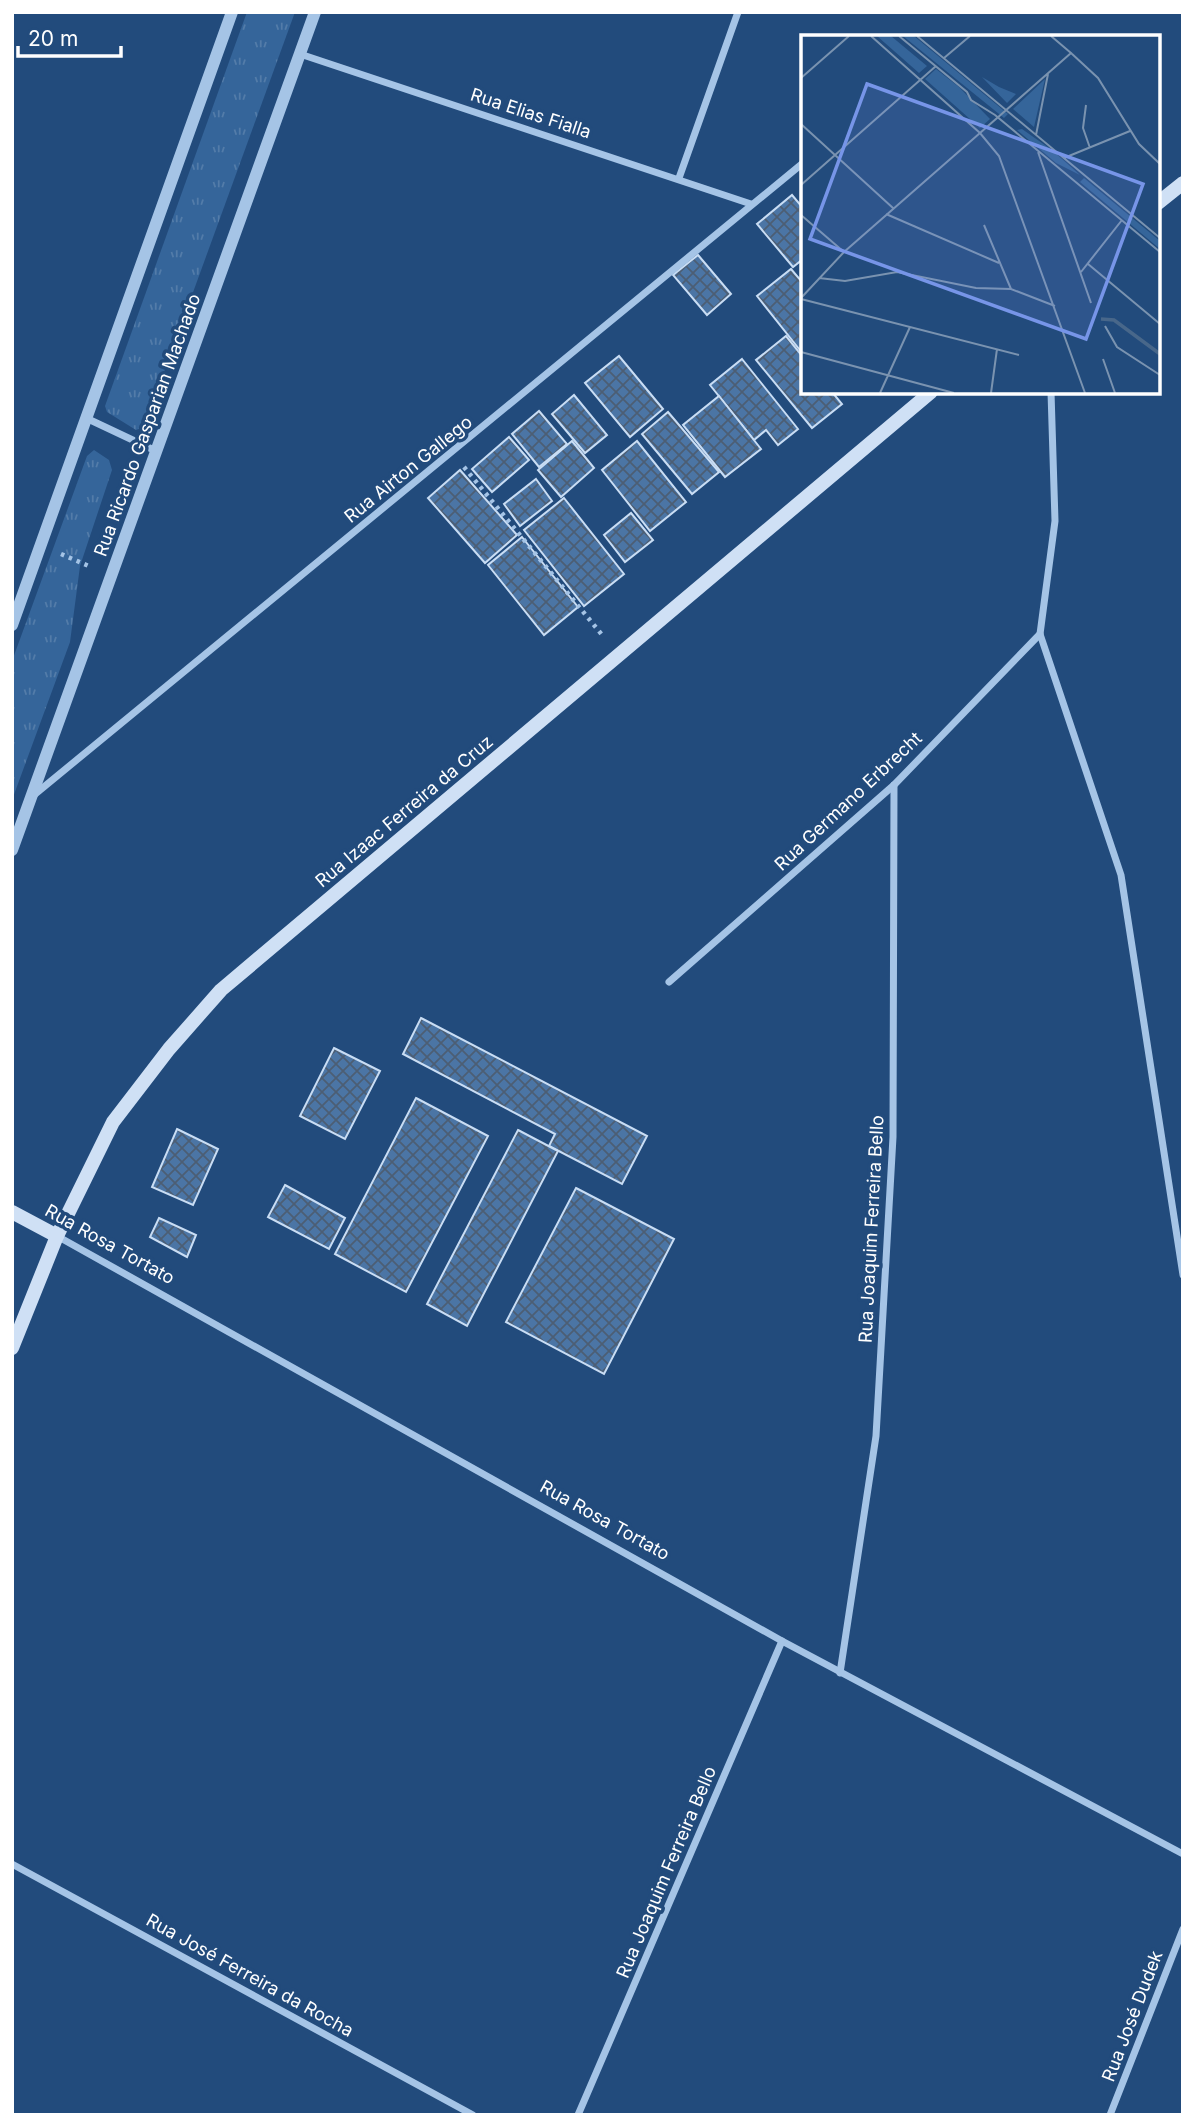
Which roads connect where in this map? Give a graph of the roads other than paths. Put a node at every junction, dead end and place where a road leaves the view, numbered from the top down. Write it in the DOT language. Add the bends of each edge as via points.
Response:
graph roads {
  1 [pos="232,12"];
  2 [pos="315,12"];
  3 [pos="738,12"];
  4 [pos="300,54"];
  5 [pos="801,165"];
  6 [pos="679,178"];
  7 [pos="1183,183"];
  8 [pos="1160,201"];
  9 [pos="751,204"];
  10 [pos="929,394"];
  11 [pos="1051,394"];
  12 [pos="86,418"];
  13 [pos="156,451"];
  14 [pos="16,599"];
  15 [pos="12,625"];
  16 [pos="1040,634"];
  17 [pos="894,785"];
  18 [pos="31,798"];
  19 [pos="12,850"];
  20 [pos="669,982"];
  21 [pos="12,1212"];
  22 [pos="57,1236"];
  23 [pos="1183,1275"];
  24 [pos="12,1348"];
  25 [pos="782,1641"];
  26 [pos="840,1672"];
  27 [pos="1183,1854"];
  28 [pos="12,1864"];
  29 [pos="1183,1929"];
  30 [pos="473,2115"];
  31 [pos="578,2115"];
  32 [pos="1110,2115"];
  1 -- 12 [label="street"];
  2 -- 4 [label="street, Rua Ricardo Gasparian Machado"];
  3 -- 6 [label="street"];
  4 -- 6 [label="street, Rua Elias Fialla"];
  4 -- 13 [label="street, Rua Ricardo Gasparian Machado"];
  5 -- 9 [label="street, Rua Airton Gallego"];
  6 -- 9 [label="street, Rua Elias Fialla"];
  7 -- 8 [label="main road"];
  9 -- 18 [label="street, Rua Airton Gallego"];
  10 -- 22 [label="main road, Rua Izaac Ferreira da Cruz" via="221,990 169,1048 113,1122"];
  11 -- 16 [label="street" via="1055,521"];
  12 -- 13 [label="street"];
  12 -- 14 [label="street" via="41,546"];
  13 -- 18 [label="street, Rua Ricardo Gasparian Machado"];
  14 -- 15 [label="street"];
  16 -- 17 [label="street, Rua Germano Erbrecht"];
  16 -- 23 [label="street" via="1121,875"];
  17 -- 20 [label="street, Rua Germano Erbrecht"];
  17 -- 26 [label="street, Rua Joaquim Ferreira Bello" via="893,1137 877,1423"];
  18 -- 19 [label="street, Rua Ricardo Gasparian Machado"];
  21 -- 22 [label="main road, Rua Rosa Tortato"];
  22 -- 24 [label="main road, Rua Izaac Ferreira da Cruz"];
  22 -- 25 [label="street, Rua Rosa Tortato"];
  25 -- 26 [label="street, Rua Rosa Tortato"];
  25 -- 31 [label="street, Rua Joaquim Ferreira Bello"];
  26 -- 27 [label="street, Rua Rosa Tortato"];
  28 -- 30 [label="street, Rua José Ferreira da Rocha"];
  29 -- 32 [label="street, Rua José Dudek"];
}
